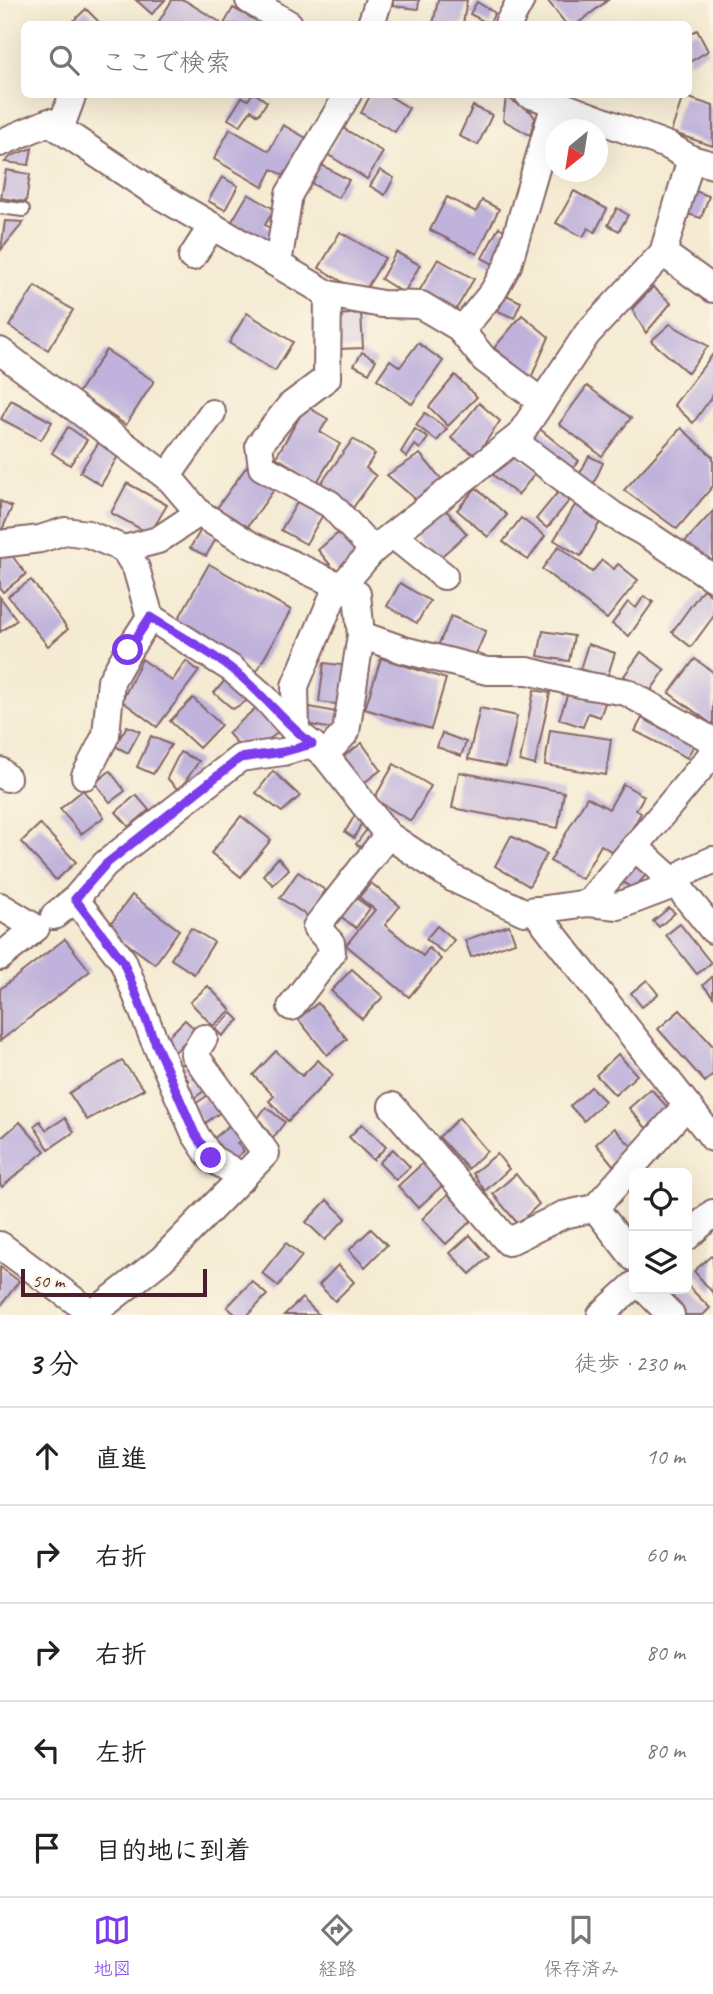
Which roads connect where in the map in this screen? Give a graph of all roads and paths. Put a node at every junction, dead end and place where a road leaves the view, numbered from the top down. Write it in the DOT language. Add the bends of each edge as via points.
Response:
graph roads {
  1 [pos="249,0"];
  2 [pos="379,0"];
  3 [pos="522,0"];
  4 [pos="284,21"];
  5 [pos="372,21"];
  6 [pos="510,21"];
  7 [pos="72,98"];
  8 [pos="346,98"];
  9 [pos="540,98"];
  10 [pos="555,103"];
  11 [pos="61,130"];
  12 [pos="0,143"];
  13 [pos="702,162"];
  14 [pos="0,207"];
  15 [pos="23,210"];
  16 [pos="212,226"];
  17 [pos="663,253"];
  18 [pos="192,257"];
  19 [pos="278,264"];
  20 [pos="713,289"];
  21 [pos="328,294"];
  22 [pos="461,331"];
  23 [pos="0,351"];
  24 [pos="542,402"];
  25 [pos="212,413"];
  26 [pos="519,436"];
  27 [pos="167,477"];
  28 [pos="199,513"];
  29 [pos="383,543"];
  30 [pos="0,544"];
  31 [pos="124,549"];
  32 [pos="444,576"];
  33 [pos="713,578"];
  34 [pos="341,585"];
  35 [pos="150,617"];
  36 [pos="361,635"];
  37 [pos="713,741"];
  38 [pos="311,744"];
  39 [pos="713,753"];
  40 [pos="85,776"];
  41 [pos="388,835"];
  42 [pos="636,848"];
  43 [pos="713,860"];
  44 [pos="676,884"];
  45 [pos="75,899"];
  46 [pos="588,903"];
  47 [pos="0,906"];
  48 [pos="534,910"];
  49 [pos="54,916"];
  50 [pos="713,930"];
  51 [pos="0,957"];
  52 [pos="291,1007"];
  53 [pos="204,1038"];
  54 [pos="687,1105"];
  55 [pos="392,1106"];
  56 [pos="713,1138"];
  57 [pos="243,1177"];
  58 [pos="595,1208"];
  59 [pos="713,1213"];
  60 [pos="692,1232"];
  61 [pos="0,1245"];
  62 [pos="629,1252"];
  63 [pos="629,1290"];
  64 [pos="650,1294"];
  65 [pos="92,1314"];
  66 [pos="601,1315"];
  67 [pos="671,1315"];
  1 -- 4 [label="street"];
  2 -- 5 [label="street"];
  3 -- 6 [label="street"];
  7 -- 11 [label="street"];
  8 -- 19 [label="street" via="289,194"];
  9 -- 10 [label="street"];
  10 -- 13 [label="street"];
  10 -- 22 [label="street" via="515,198 508,264 494,292"];
  11 -- 12 [label="street" via="49,121"];
  11 -- 16 [label="street"];
  13 -- 17 [label="street"];
  14 -- 15 [label="lane"];
  16 -- 18 [label="street"];
  16 -- 19 [label="street"];
  17 -- 20 [label="street"];
  17 -- 24 [label="street" via="587,334"];
  19 -- 21 [label="street"];
  21 -- 22 [label="street" via="382,304 421,305"];
  21 -- 29 [label="street" via="327,378 290,406 259,445 262,467 330,504"];
  22 -- 24 [label="street" via="484,359"];
  23 -- 27 [label="street"];
  24 -- 26 [label="street"];
  25 -- 27 [label="street"];
  26 -- 29 [label="street"];
  26 -- 33 [label="street" via="523,448 613,515"];
  27 -- 28 [label="street"];
  28 -- 31 [label="street" via="158,540"];
  28 -- 34 [label="street" via="249,544"];
  29 -- 32 [label="street"];
  29 -- 34 [label="street"];
  30 -- 31 [label="street" via="65,531 88,534"];
  31 -- 35 [label="street" via="136,568"];
  34 -- 36 [label="street" via="357,594"];
  34 -- 38 [label="street" via="332,596 295,686"];
  35 -- 38 [label="street" via="232,669"];
  35 -- 40 [label="street" via="111,681 106,735"];
  36 -- 37 [label="street" via="487,671 528,671 626,692"];
  36 -- 38 [label="street" via="346,732"];
  38 -- 41 [label="street"];
  38 -- 45 [label="street" via="240,758 106,864"];
  39 -- 42 [label="street"];
  41 -- 48 [label="street" via="454,879 524,912"];
  41 -- 52 [label="street" via="316,927 331,943 332,953"];
  42 -- 44 [label="street"];
  42 -- 46 [label="street"];
  43 -- 44 [label="street" via="686,872"];
  44 -- 46 [label="street" via="618,906"];
  44 -- 50 [label="street"];
  45 -- 49 [label="street"];
  45 -- 57 [label="street" via="123,961 195,1134 211,1158"];
  46 -- 48 [label="street"];
  47 -- 51 [label="street" via="36,928"];
  48 -- 54 [label="street"];
  53 -- 57 [label="street" via="194,1054 266,1153"];
  54 -- 56 [label="street"];
  54 -- 58 [label="street"];
  55 -- 58 [label="street" via="508,1242 563,1215"];
  57 -- 65 [label="street" via="162,1259"];
  58 -- 62 [label="street"];
  59 -- 60 [label="street"];
  61 -- 65 [label="street"];
  63 -- 66 [label="street"];
  64 -- 67 [label="street"];
}
